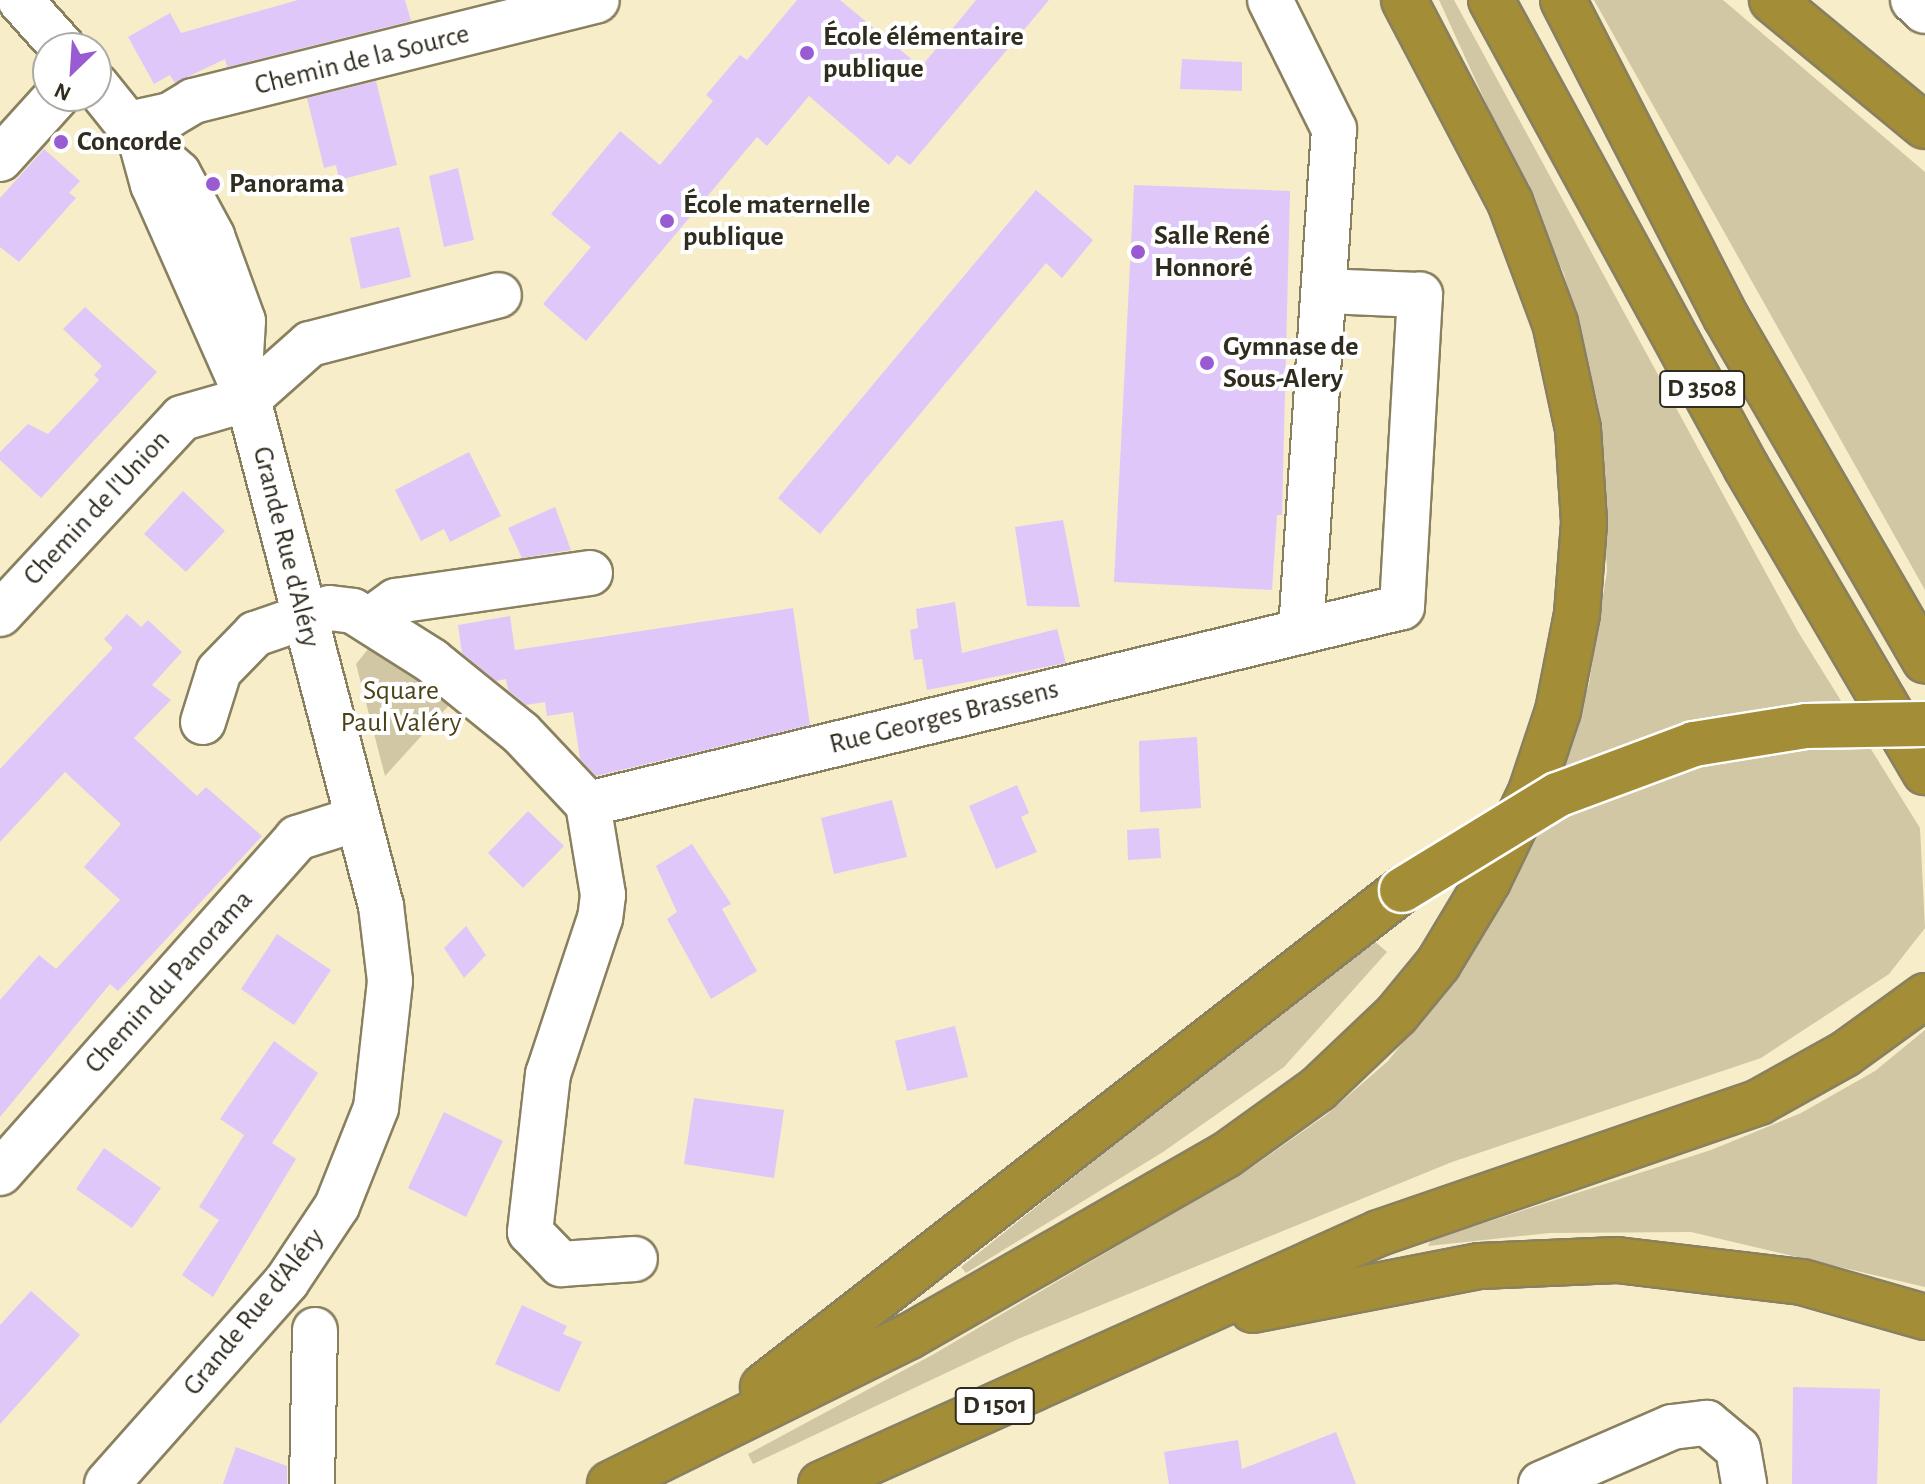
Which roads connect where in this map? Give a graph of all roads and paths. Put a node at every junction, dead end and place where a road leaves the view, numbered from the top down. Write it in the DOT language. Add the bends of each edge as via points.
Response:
graph roads {
  1 [pos="20,0"];
  2 [pos="597,0"];
  3 [pos="1270,0"];
  4 [pos="1404,0"];
  5 [pos="1413,0"];
  6 [pos="1491,0"];
  7 [pos="1563,0"];
  8 [pos="1772,0"];
  9 [pos="1913,0"];
  10 [pos="1925,11"];
  11 [pos="49,32"];
  12 [pos="112,105"];
  13 [pos="43,112"];
  14 [pos="1925,126"];
  15 [pos="135,133"];
  16 [pos="1478,144"];
  17 [pos="0,159"];
  18 [pos="1326,291"];
  19 [pos="499,295"];
  20 [pos="244,387"];
  21 [pos="590,573"];
  22 [pos="0,614"];
  23 [pos="304,615"];
  24 [pos="371,619"];
  25 [pos="1301,631"];
  26 [pos="1925,660"];
  27 [pos="203,722"];
  28 [pos="1925,724"];
  29 [pos="1925,772"];
  30 [pos="588,804"];
  31 [pos="357,819"];
  32 [pos="1918,1002"];
  33 [pos="0,1173"];
  34 [pos="635,1259"];
  35 [pos="1925,1317"];
  36 [pos="1168,1327"];
  37 [pos="315,1330"];
  38 [pos="681,1449"];
  39 [pos="107,1484"];
  40 [pos="312,1484"];
  41 [pos="610,1484"];
  42 [pos="821,1484"];
  43 [pos="1541,1484"];
  44 [pos="1744,1484"];
  1 -- 11 [label="street"];
  2 -- 15 [label="street, Chemin de la Source" via="193,101"];
  3 -- 18 [label="street" via="1334,129"];
  4 -- 16 [label="highway"];
  5 -- 16 [label="highway"];
  6 -- 29 [label="highway, D 3508" via="1707,398"];
  7 -- 26 [label="highway, D 3508" via="1726,317"];
  8 -- 14 [label="highway"];
  9 -- 10 [label="street"];
  12 -- 15 [label="street, Grande Rue d'Aléry"];
  13 -- 17 [label="street"];
  15 -- 20 [label="street, Grande Rue d'Aléry" via="210,321"];
  16 -- 38 [label="highway" via="1510,202 1555,323 1578,429 1584,522 1577,614 1558,711 1531,792 1474,905 1396,1015 1318,1089 1226,1155 908,1337"];
  18 -- 25 [label="street"];
  18 -- 25 [label="street, Rue Georges Brassens" via="1420,295 1402,607"];
  19 -- 20 [label="street" via="310,344"];
  20 -- 22 [label="street, Chemin de l'Union" via="170,427"];
  20 -- 23 [label="street, Grande Rue d'Aléry"];
  21 -- 24 [label="street" via="396,601"];
  23 -- 24 [label="street" via="330,608"];
  23 -- 27 [label="street" via="238,646 219,671"];
  23 -- 31 [label="street, Grande Rue d'Aléry"];
  24 -- 30 [label="street" via="521,733"];
  25 -- 30 [label="street, Rue Georges Brassens"];
  28 -- 38 [label="highway, bridge" via="1766,730 1620,768 1503,825 1358,922 954,1243"];
  30 -- 34 [label="street" via="603,895 600,918 548,1074 530,1232 561,1264"];
  31 -- 33 [label="street, Chemin du Panorama" via="297,838"];
  31 -- 39 [label="street, Grande Rue d'Aléry" via="381,906 390,981 383,1078 357,1165 287,1281"];
  32 -- 36 [label="highway" via="1759,1102 1379,1233"];
  35 -- 36 [label="highway" via="1802,1282 1617,1260 1480,1266"];
  36 -- 42 [label="highway, D 1501"];
  37 -- 40 [label="street"];
  38 -- 41 [label="highway"];
  43 -- 44 [label="street" via="1672,1427 1707,1423 1738,1449"];
}
